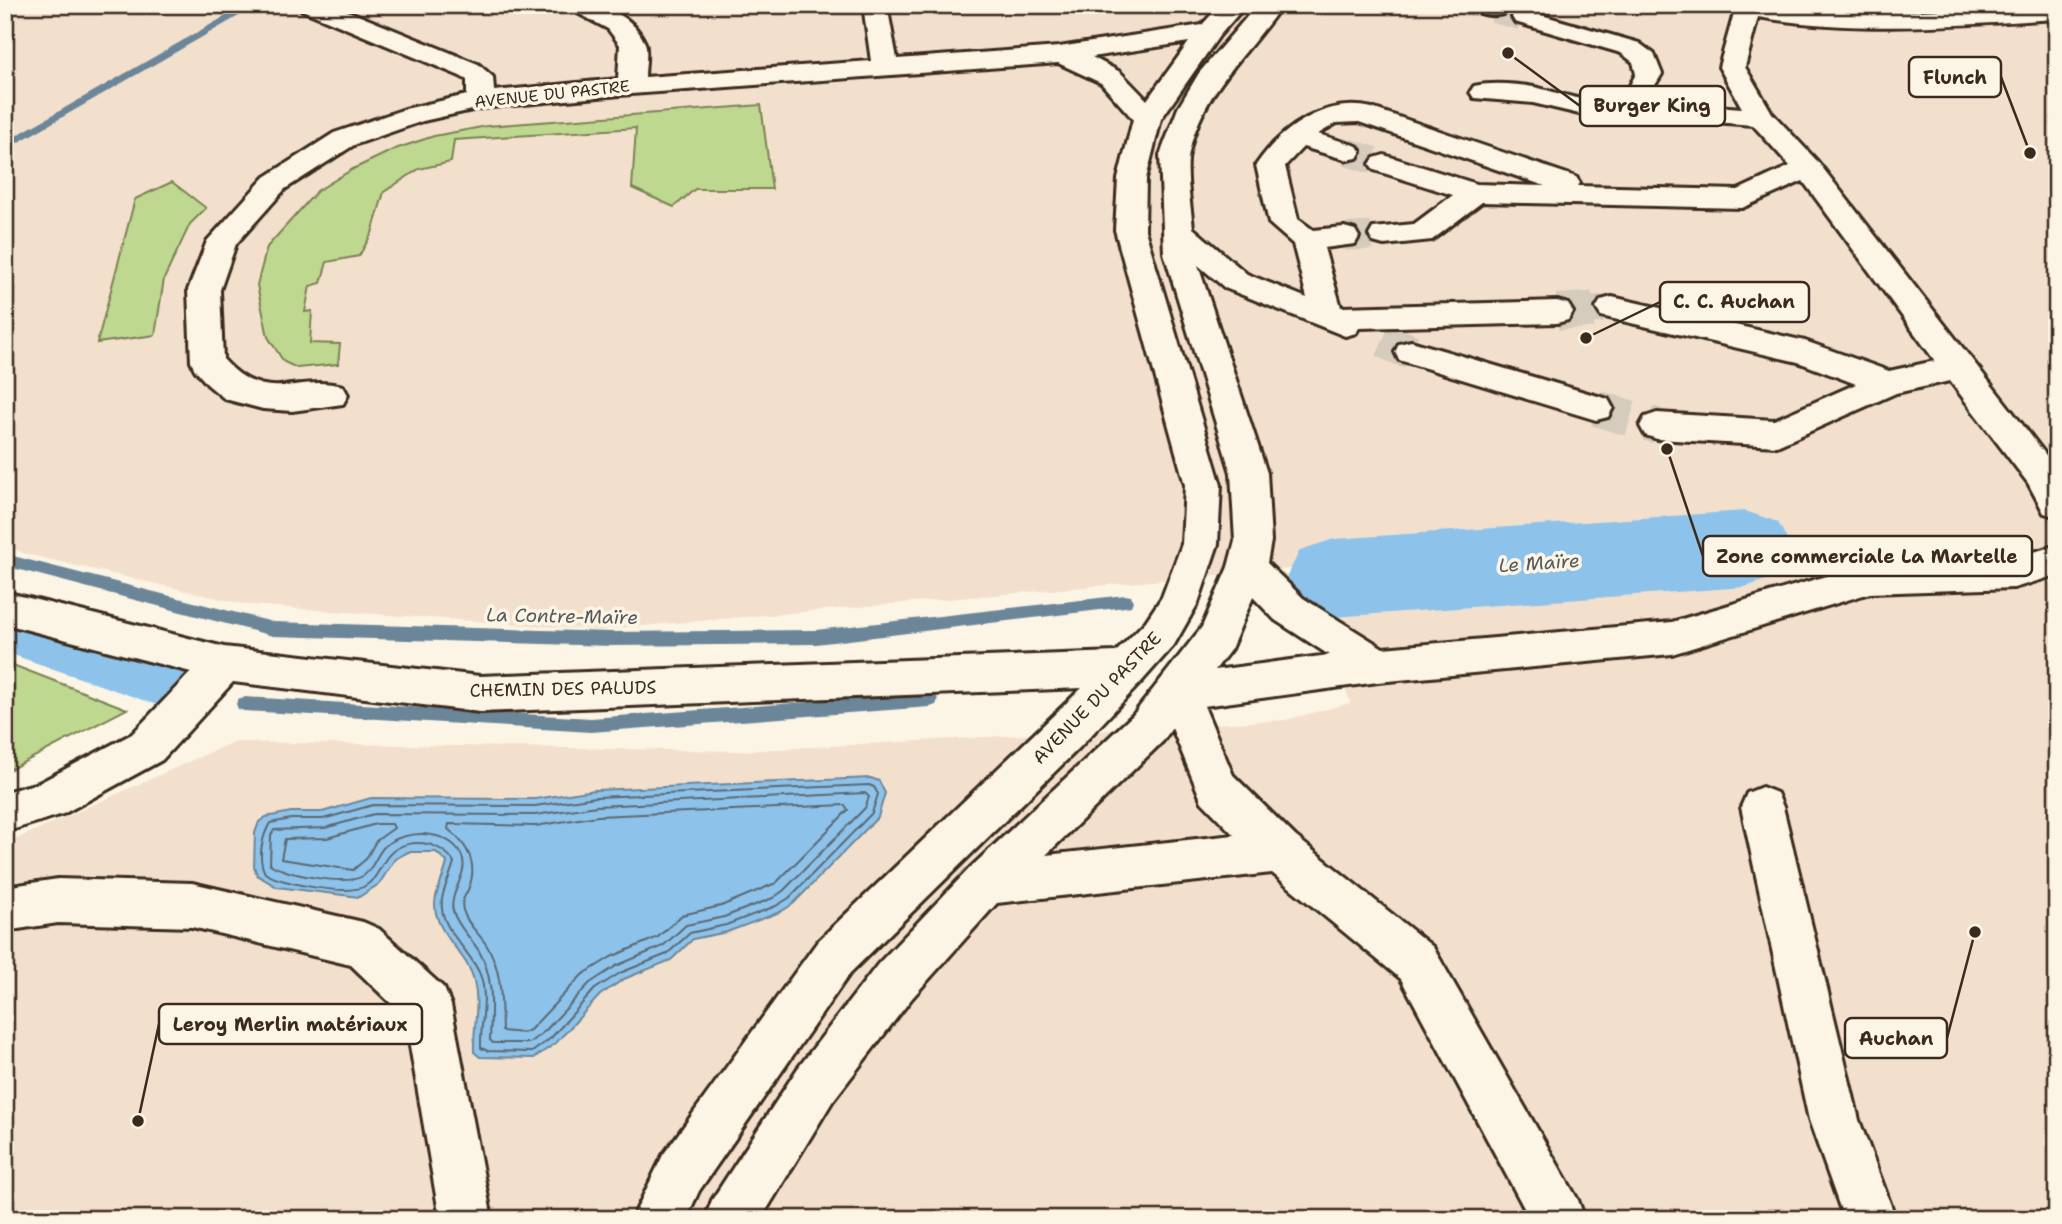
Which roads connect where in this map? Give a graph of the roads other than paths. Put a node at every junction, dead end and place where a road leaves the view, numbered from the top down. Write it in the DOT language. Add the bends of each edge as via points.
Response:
graph roads {
  1 [pos="311,5"];
  2 [pos="582,5"];
  3 [pos="875,5"];
  4 [pos="1234,5"];
  5 [pos="1270,5"];
  6 [pos="1743,6"];
  7 [pos="2057,12"];
  8 [pos="1524,17"];
  9 [pos="1210,31"];
  10 [pos="1059,55"];
  11 [pos="885,66"];
  12 [pos="631,86"];
  13 [pos="1483,92"];
  14 [pos="481,100"];
  15 [pos="1661,110"];
  16 [pos="1761,117"];
  17 [pos="1147,119"];
  18 [pos="1298,137"];
  19 [pos="1347,152"];
  20 [pos="1384,164"];
  21 [pos="1808,168"];
  22 [pos="1475,193"];
  23 [pos="1598,194"];
  24 [pos="1176,230"];
  25 [pos="1384,235"];
  26 [pos="1344,237"];
  27 [pos="1307,240"];
  28 [pos="1612,308"];
  29 [pos="1557,312"];
  30 [pos="1328,318"];
  31 [pos="1958,369"];
  32 [pos="1888,383"];
  33 [pos="331,395"];
  34 [pos="1596,408"];
  35 [pos="1657,426"];
  36 [pos="2057,503"];
  37 [pos="2057,560"];
  38 [pos="1247,567"];
  39 [pos="5,608"];
  40 [pos="224,664"];
  41 [pos="1378,665"];
  42 [pos="1128,668"];
  43 [pos="1178,692"];
  44 [pos="1762,807"];
  45 [pos="5,811"];
  46 [pos="1279,851"];
  47 [pos="986,883"];
  48 [pos="5,909"];
  49 [pos="466,1219"];
  50 [pos="658,1219"];
  51 [pos="732,1219"];
  52 [pos="1559,1219"];
  53 [pos="1870,1219"];
  1 -- 14 [label="street" via="469,69 480,77"];
  2 -- 12 [label="street" via="617,24 633,45"];
  3 -- 11 [label="street"];
  4 -- 9 [label="street, AVENUE DU PASTRE"];
  5 -- 24 [label="street" via="1212,73 1191,108 1174,156"];
  6 -- 7 [label="street" via="1810,16 1941,19"];
  6 -- 16 [label="street" via="1732,67"];
  8 -- 13 [label="street" via="1630,48 1645,59 1649,74 1632,102 1617,108 1592,110 1533,95"];
  9 -- 10 [label="street, AVENUE DU PASTRE"];
  9 -- 17 [label="street, AVENUE DU PASTRE"];
  10 -- 11 [label="street, AVENUE DU PASTRE"];
  10 -- 17 [label="street" via="1113,77"];
  11 -- 12 [label="street, AVENUE DU PASTRE"];
  12 -- 14 [label="street, AVENUE DU PASTRE"];
  14 -- 33 [label="street, AVENUE DU PASTRE" via="415,115 344,139 275,183 222,241 204,290 207,362 237,390 263,397 292,400"];
  15 -- 16 [label="street"];
  16 -- 21 [label="street"];
  17 -- 42 [label="street, AVENUE DU PASTRE" via="1132,179 1130,230 1203,485 1200,544 1179,603 1160,633"];
  18 -- 19 [label="street"];
  18 -- 23 [label="street" via="1316,121 1335,113 1362,114"];
  18 -- 27 [label="street" via="1270,165 1283,223"];
  20 -- 22 [label="street"];
  21 -- 23 [label="street" via="1742,199"];
  21 -- 31 [label="street"];
  22 -- 23 [label="street"];
  22 -- 25 [label="street" via="1421,233"];
  24 -- 30 [label="street" via="1236,281"];
  24 -- 38 [label="street" via="1179,253 1249,473 1253,541"];
  26 -- 27 [label="street"];
  27 -- 30 [label="street"];
  28 -- 32 [label="street" via="1805,352"];
  29 -- 30 [label="street"];
  30 -- 34 [label="street" via="1397,346"];
  31 -- 32 [label="street"];
  31 -- 36 [label="street" via="2041,474"];
  32 -- 35 [label="street" via="1777,433"];
  37 -- 41 [label="street" via="2014,573 1870,578 1672,638"];
  38 -- 41 [label="street" via="1289,609"];
  38 -- 43 [label="street" via="1217,637"];
  39 -- 40 [label="street, CHEMIN DES PALUDS"];
  40 -- 42 [label="street, CHEMIN DES PALUDS" via="480,694"];
  40 -- 45 [label="street" via="147,747 48,800"];
  41 -- 43 [label="street"];
  42 -- 50 [label="street, AVENUE DU PASTRE" via="1064,736 834,957 681,1173"];
  43 -- 46 [label="street" via="1217,788"];
  43 -- 47 [label="street" via="1149,728"];
  44 -- 53 [label="street" via="1834,1120"];
  46 -- 47 [label="street"];
  46 -- 52 [label="street" via="1417,963"];
  47 -- 51 [label="street" via="895,981 815,1085"];
  48 -- 49 [label="street" via="58,901 192,905 363,945 427,1006"];
}
